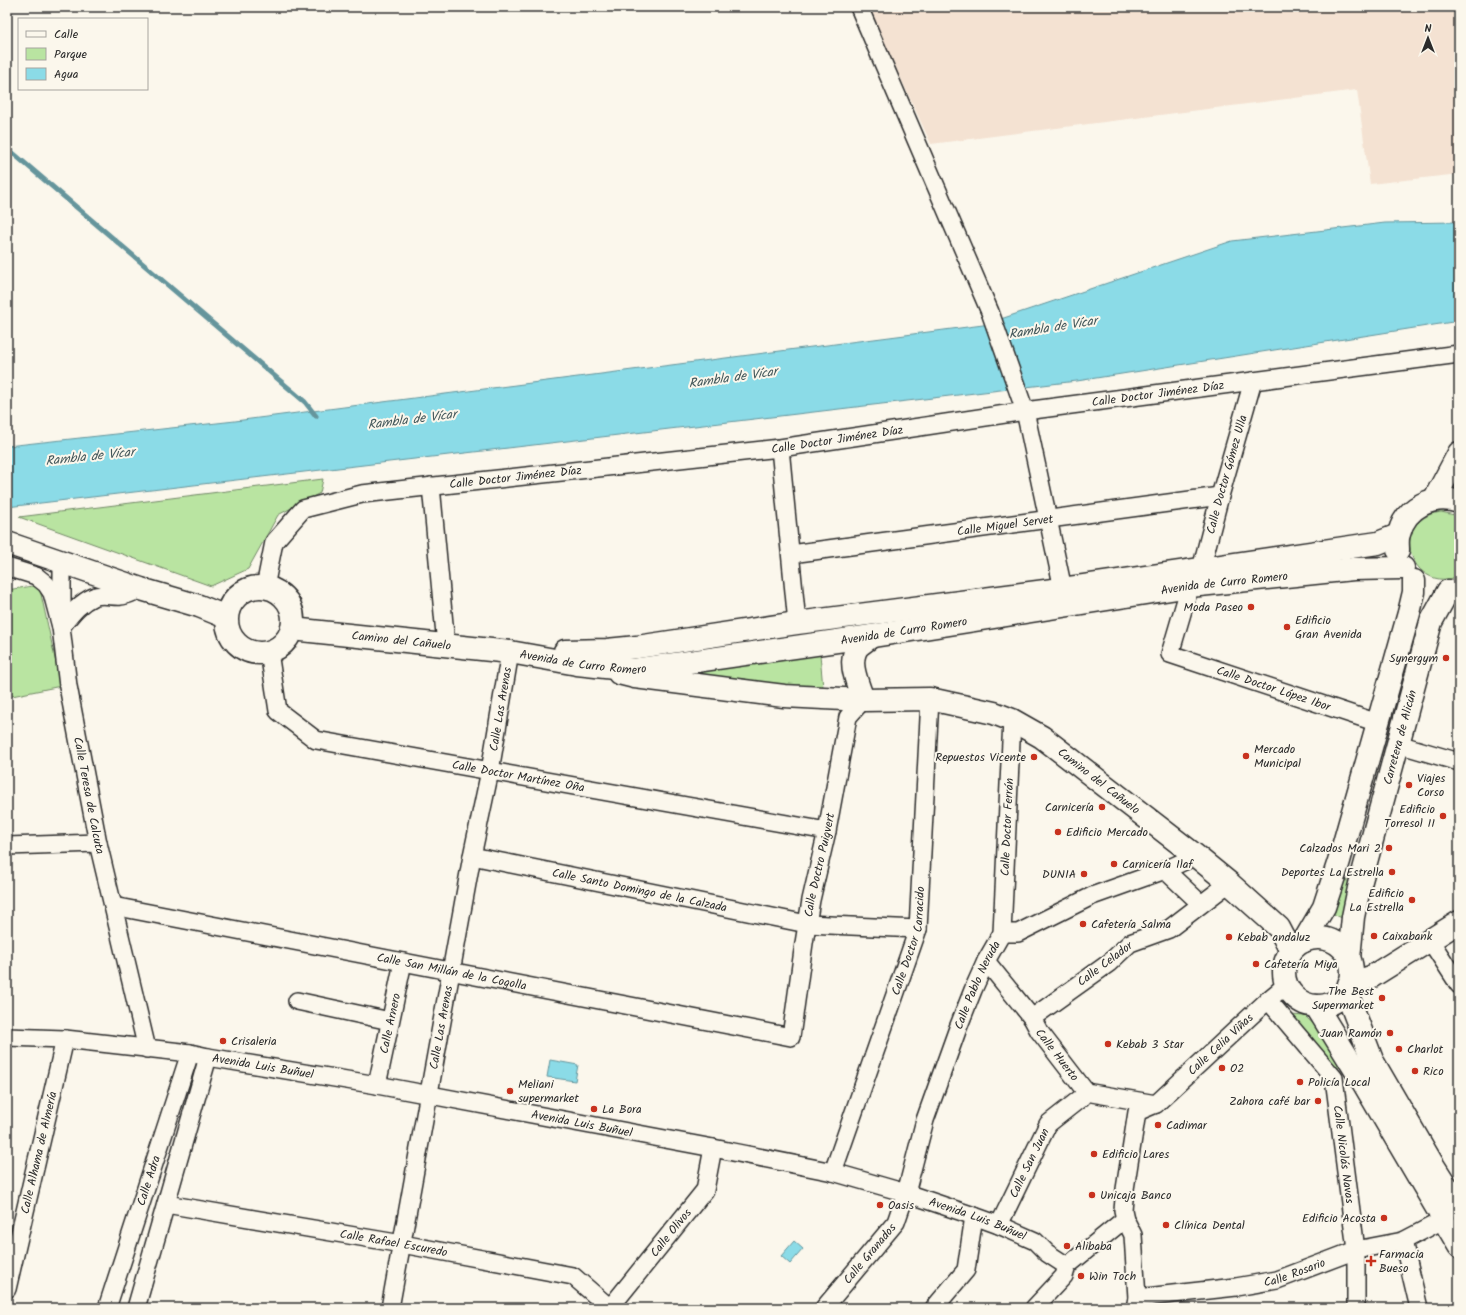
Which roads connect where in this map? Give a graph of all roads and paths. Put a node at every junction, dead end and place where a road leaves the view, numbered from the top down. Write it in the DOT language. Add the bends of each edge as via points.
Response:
graph roads {
  1 [pos="859,7"];
  2 [pos="1459,354"];
  3 [pos="1253,381"];
  4 [pos="1022,405"];
  5 [pos="780,448"];
  6 [pos="1459,453"];
  7 [pos="432,486"];
  8 [pos="1220,496"];
  9 [pos="1434,500"];
  10 [pos="1459,502"];
  11 [pos="1049,519"];
  12 [pos="1398,535"];
  13 [pos="7,543"];
  14 [pos="791,554"];
  15 [pos="62,562"];
  16 [pos="7,566"];
  17 [pos="1409,574"];
  18 [pos="1195,578"];
  19 [pos="265,587"];
  20 [pos="1063,588"];
  21 [pos="141,589"];
  22 [pos="1453,589"];
  23 [pos="226,618"];
  24 [pos="797,623"];
  25 [pos="61,627"];
  26 [pos="292,628"];
  27 [pos="872,636"];
  28 [pos="446,645"];
  29 [pos="269,652"];
  30 [pos="510,652"];
  31 [pos="1170,654"];
  32 [pos="577,664"];
  33 [pos="930,699"];
  34 [pos="863,700"];
  35 [pos="1012,720"];
  36 [pos="1378,723"];
  37 [pos="1398,744"];
  38 [pos="1459,762"];
  39 [pos="490,771"];
  40 [pos="827,831"];
  41 [pos="98,843"];
  42 [pos="7,846"];
  43 [pos="472,856"];
  44 [pos="1196,856"];
  45 [pos="1165,870"];
  46 [pos="1229,883"];
  47 [pos="1201,904"];
  48 [pos="113,906"];
  49 [pos="1459,922"];
  50 [pos="807,924"];
  51 [pos="918,929"];
  52 [pos="1002,933"];
  53 [pos="1430,940"];
  54 [pos="1297,946"];
  55 [pos="1349,958"];
  56 [pos="986,961"];
  57 [pos="403,962"];
  58 [pos="452,972"];
  59 [pos="1459,984"];
  60 [pos="1286,985"];
  61 [pos="1348,988"];
  62 [pos="1268,1000"];
  63 [pos="297,1001"];
  64 [pos="1316,1006"];
  65 [pos="1032,1018"];
  66 [pos="390,1021"];
  67 [pos="7,1037"];
  68 [pos="791,1037"];
  69 [pos="65,1039"];
  70 [pos="147,1049"];
  71 [pos="190,1053"];
  72 [pos="208,1057"];
  73 [pos="377,1085"];
  74 [pos="1086,1092"];
  75 [pos="429,1095"];
  76 [pos="1156,1104"];
  77 [pos="713,1148"];
  78 [pos="833,1172"];
  79 [pos="906,1193"];
  80 [pos="166,1204"];
  81 [pos="1451,1213"];
  82 [pos="974,1216"];
  83 [pos="1125,1219"];
  84 [pos="999,1225"];
  85 [pos="1403,1241"];
  86 [pos="402,1244"];
  87 [pos="1459,1246"];
  88 [pos="1356,1250"];
  89 [pos="1067,1266"];
  90 [pos="7,1289"];
  91 [pos="1136,1303"];
  92 [pos="107,1308"];
  93 [pos="136,1308"];
  94 [pos="390,1308"];
  95 [pos="610,1308"];
  96 [pos="824,1308"];
  97 [pos="934,1308"];
  98 [pos="1034,1308"];
  99 [pos="1356,1308"];
  100 [pos="1419,1308"];
  1 -- 4 [label="street" via="990,312"];
  2 -- 3 [label="street, Calle Doctor Jiménez Díaz"];
  3 -- 4 [label="street, Calle Doctor Jiménez Díaz"];
  3 -- 8 [label="street, Calle Doctor Gómez Ulla"];
  4 -- 5 [label="street, Calle Doctor Jiménez Díaz"];
  4 -- 11 [label="street"];
  5 -- 7 [label="street, Calle Doctor Jiménez Díaz"];
  5 -- 14 [label="street"];
  6 -- 9 [label="main road"];
  7 -- 19 [label="street, Calle Doctor Jiménez Díaz" via="362,494 303,509 274,542"];
  7 -- 28 [label="street"];
  8 -- 11 [label="street, Calle Miguel Servet"];
  8 -- 18 [label="street, Calle Doctor Gómez Ulla"];
  9 -- 10 [label="main road" via="1451,499"];
  9 -- 12 [label="main road" via="1421,504 1411,512"];
  11 -- 14 [label="street, Calle Miguel Servet"];
  11 -- 20 [label="street"];
  12 -- 17 [label="main road" via="1398,552"];
  12 -- 18 [label="main road, Avenida de Curro Romero" via="1378,543"];
  13 -- 15 [label="main road"];
  14 -- 24 [label="street"];
  15 -- 21 [label="main road"];
  15 -- 25 [label="street"];
  16 -- 25 [label="street, Calle Teresa de Calcuta" via="36,576 46,584 52,593"];
  17 -- 18 [label="main road, Avenida de Curro Romero" via="1353,569"];
  17 -- 22 [label="main road" via="1424,587 1436,590"];
  17 -- 36 [label="main road, Carretera de Alicún" via="1414,592"];
  18 -- 20 [label="main road, Avenida de Curro Romero"];
  18 -- 27 [label="main road, Avenida de Curro Romero"];
  18 -- 31 [label="street, Calle Doctor Gómez Ulla"];
  19 -- 23 [label="main road" via="243,590 229,606"];
  19 -- 26 [label="main road" via="276,590 285,597 291,607"];
  20 -- 24 [label="main road, Avenida de Curro Romero"];
  21 -- 23 [label="main road" via="199,606"];
  21 -- 25 [label="street" via="122,597 94,596 83,603"];
  22 -- 37 [label="main road, Carretera de Alicún" via="1431,622"];
  23 -- 29 [label="main road" via="231,638 238,646 258,653"];
  24 -- 30 [label="main road, Avenida de Curro Romero" via="630,648"];
  25 -- 41 [label="street, Calle Teresa de Calcuta" via="68,686"];
  26 -- 28 [label="main road, Camino del Cañuelo"];
  26 -- 29 [label="main road" via="287,639"];
  27 -- 32 [label="main road, Avenida de Curro Romero" via="632,670"];
  27 -- 34 [label="main road" via="857,648 853,659 854,675"];
  28 -- 30 [label="main road, Camino del Cañuelo"];
  29 -- 39 [label="street, Calle Doctor Martínez Oña" via="278,711 316,740"];
  30 -- 32 [label="main road, Avenida de Curro Romero"];
  30 -- 39 [label="street, Calle Las Arenas"];
  31 -- 36 [label="street, Calle Doctor López Ibor"];
  32 -- 34 [label="main road, Camino del Cañuelo" via="635,677 784,696"];
  33 -- 34 [label="main road, Camino del Cañuelo"];
  33 -- 35 [label="main road, Camino del Cañuelo" via="994,713"];
  33 -- 51 [label="street, Calle Doctor Carracido"];
  34 -- 40 [label="street, Calle Doctro Puigvert" via="848,717"];
  35 -- 44 [label="main road, Camino del Cañuelo" via="1042,737"];
  35 -- 52 [label="street, Calle Doctor Ferrán"];
  36 -- 54 [label="main road, Carretera de Alicún" via="1324,907"];
  37 -- 38 [label="street"];
  37 -- 55 [label="main road, Carretera de Alicún" via="1359,888"];
  39 -- 40 [label="street, Calle Doctor Martínez Oña"];
  39 -- 43 [label="street, Calle Las Arenas"];
  40 -- 50 [label="street, Calle Doctro Puigvert"];
  41 -- 42 [label="street"];
  41 -- 48 [label="street, Calle Teresa de Calcuta"];
  43 -- 50 [label="street, Calle Santo Domingo de la Calzada"];
  43 -- 58 [label="street, Calle Las Arenas"];
  44 -- 45 [label="street, Calle Pablo Neruda"];
  44 -- 46 [label="main road, Camino del Cañuelo"];
  45 -- 47 [label="street"];
  45 -- 52 [label="street, Calle Pablo Neruda" via="1092,896 1018,933"];
  46 -- 47 [label="street, Calle Celador"];
  46 -- 54 [label="main road, Camino del Cañuelo"];
  47 -- 65 [label="street, Calle Celador" via="1169,929 1130,943 1109,963"];
  48 -- 57 [label="street, Calle San Millán de la Cogolla"];
  48 -- 70 [label="street, Calle Teresa de Calcuta"];
  49 -- 53 [label="main road"];
  50 -- 51 [label="street, Calle Santo Domingo de la Calzada"];
  50 -- 68 [label="street, Calle Doctro Puigvert"];
  51 -- 78 [label="street, Calle Doctor Carracido"];
  52 -- 56 [label="street, Calle Pablo Neruda"];
  53 -- 59 [label="street"];
  53 -- 61 [label="main road" via="1371,977"];
  54 -- 55 [label="main road" via="1314,938 1325,938 1335,942"];
  54 -- 60 [label="main road" via="1286,958"];
  55 -- 61 [label="main road" via="1352,971"];
  56 -- 65 [label="street, Calle Huerto"];
  56 -- 79 [label="street, Calle Pablo Neruda" via="958,1028 925,1120"];
  57 -- 58 [label="street, Calle San Millán de la Cogolla"];
  57 -- 66 [label="street, Calle Arnero"];
  58 -- 68 [label="street, Calle San Millán de la Cogolla"];
  58 -- 75 [label="street, Calle Las Arenas"];
  60 -- 62 [label="street, Calle Celia Viñas"];
  60 -- 64 [label="main road" via="1298,1000"];
  61 -- 64 [label="main road" via="1338,999"];
  61 -- 81 [label="main road" via="1372,1060 1433,1165"];
  62 -- 76 [label="street, Calle Celia Viñas"];
  62 -- 88 [label="street, Calle Nicolás Navas" via="1334,1078"];
  63 -- 66 [label="street"];
  64 -- 81 [label="main road" via="1364,1084"];
  65 -- 74 [label="street, Calle Huerto" via="1039,1031"];
  66 -- 73 [label="street, Calle Arnero"];
  67 -- 69 [label="street, Avenida Luis Buñuel"];
  69 -- 70 [label="street, Avenida Luis Buñuel"];
  69 -- 90 [label="street, Calle Alhama de Almería"];
  70 -- 71 [label="street, Avenida Luis Buñuel"];
  71 -- 72 [label="street, Avenida Luis Buñuel"];
  71 -- 92 [label="street, Calle Adra"];
  72 -- 73 [label="street, Avenida Luis Buñuel"];
  72 -- 80 [label="street, Calle Adra"];
  73 -- 75 [label="street, Avenida Luis Buñuel"];
  74 -- 76 [label="street, Calle Huerto"];
  74 -- 84 [label="street, Calle San Juan" via="1048,1124"];
  75 -- 77 [label="street, Avenida Luis Buñuel"];
  75 -- 86 [label="street, Calle Las Arenas"];
  76 -- 83 [label="street, Calle Celia Viñas" via="1138,1112 1125,1189"];
  77 -- 78 [label="street, Avenida Luis Buñuel"];
  77 -- 95 [label="street, Calle Olivos" via="705,1190"];
  78 -- 79 [label="street, Avenida Luis Buñuel"];
  79 -- 82 [label="street, Avenida Luis Buñuel"];
  79 -- 96 [label="street, Calle Granados" via="896,1222"];
  80 -- 86 [label="street, Calle Rafael Escuredo"];
  80 -- 93 [label="street, Calle Adra"];
  81 -- 85 [label="street, Calle Rosario"];
  81 -- 87 [label="main road"];
  82 -- 84 [label="street, Avenida Luis Buñuel"];
  82 -- 97 [label="street" via="966,1270"];
  83 -- 89 [label="street"];
  83 -- 91 [label="street" via="1133,1235"];
  84 -- 89 [label="street, Avenida Luis Buñuel" via="1035,1241 1047,1254"];
  85 -- 88 [label="street, Calle Rosario"];
  85 -- 100 [label="street"];
  86 -- 94 [label="street, Calle Las Arenas"];
  86 -- 95 [label="street, Calle Rafael Escuredo" via="573,1276"];
  88 -- 91 [label="street, Calle Rosario" via="1277,1280"];
  88 -- 99 [label="street, Calle Nicolás Navas"];
  89 -- 98 [label="street" via="1064,1276"];
}
